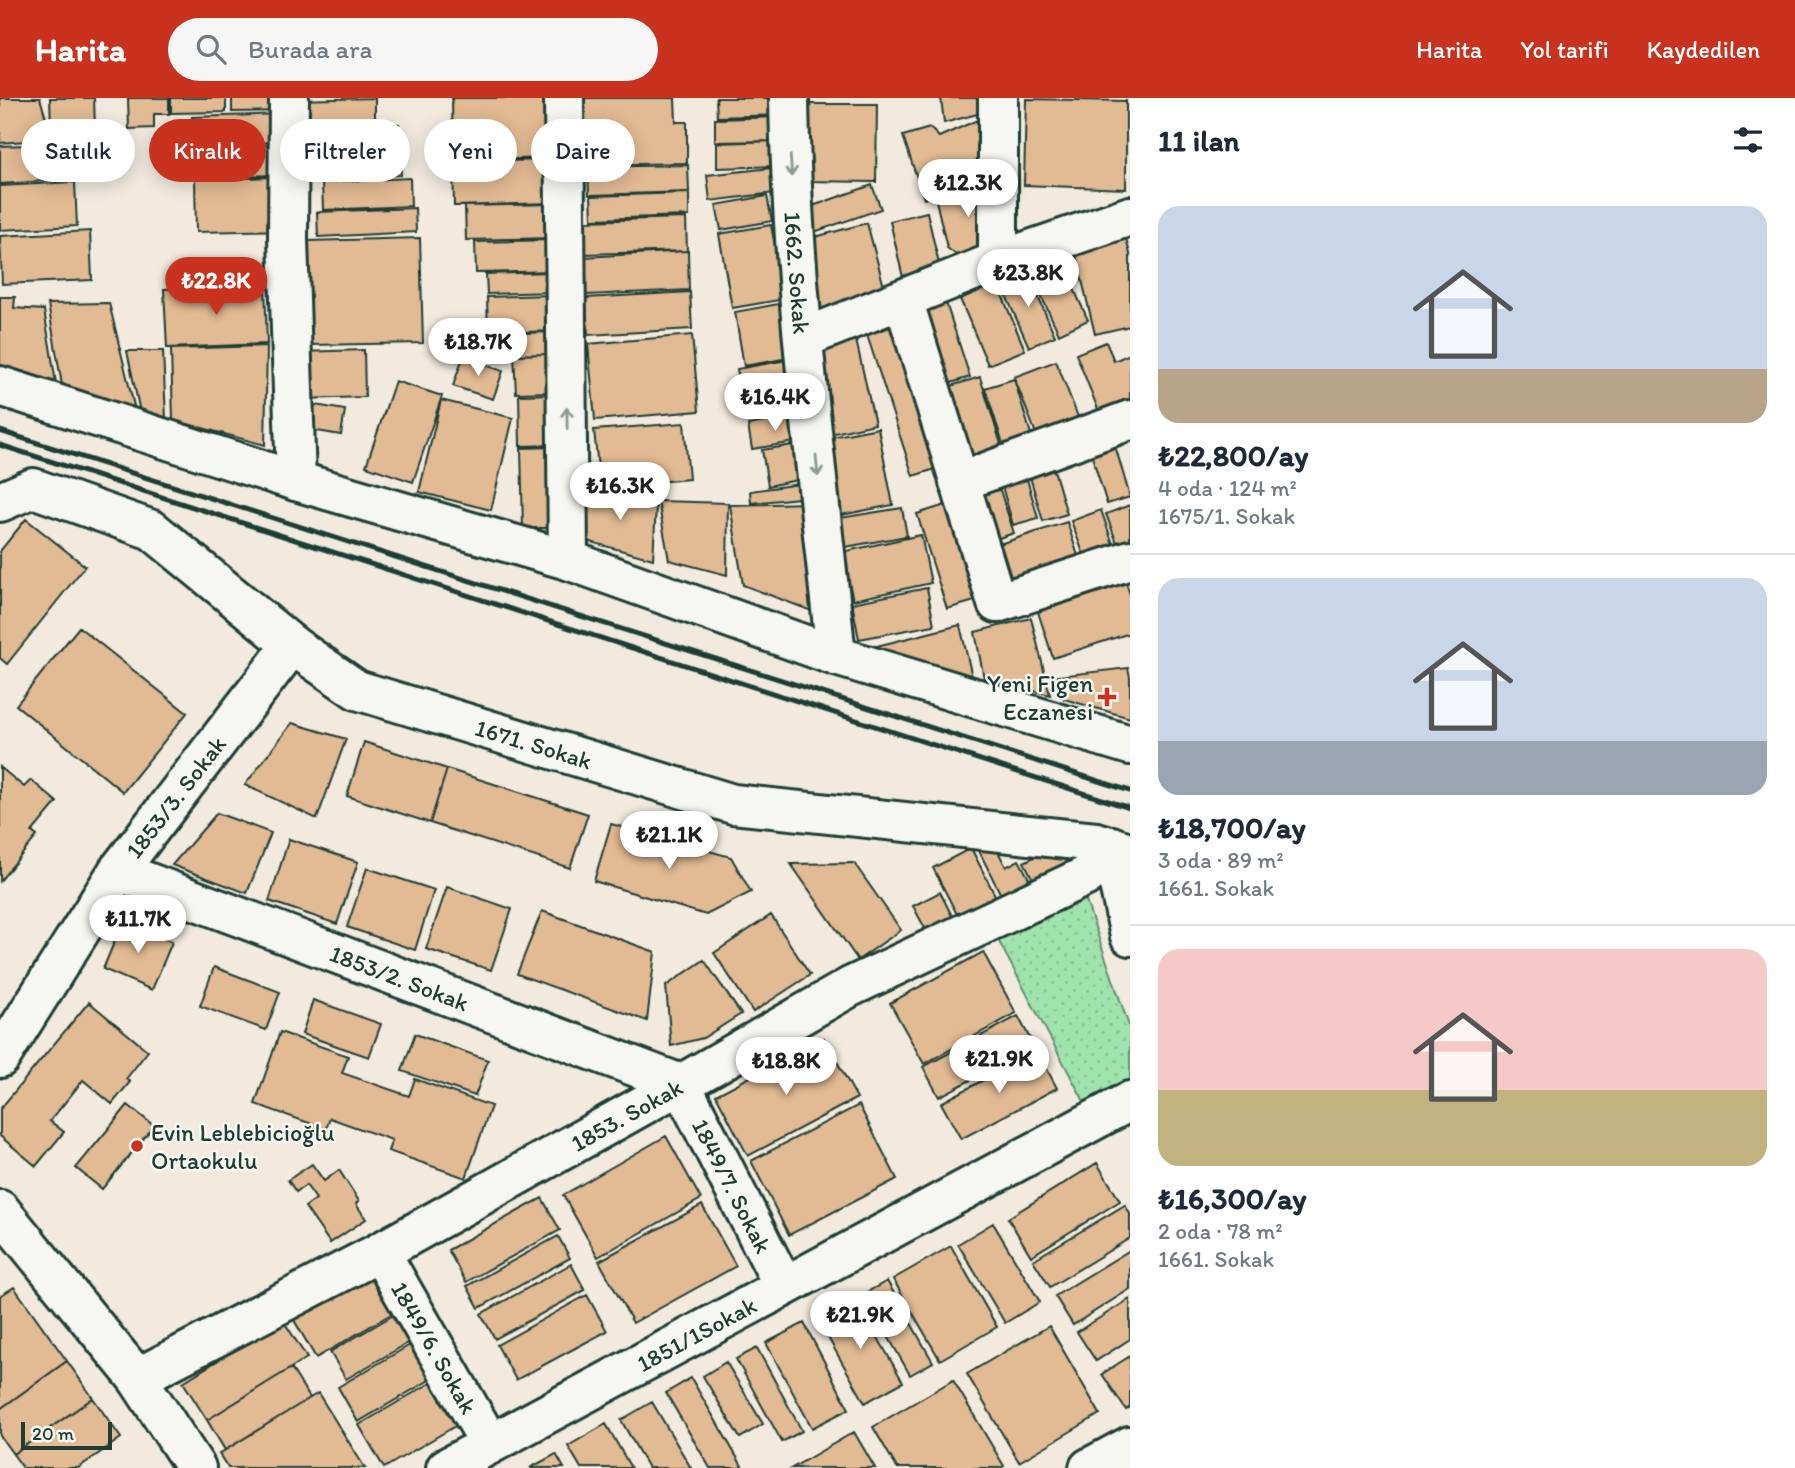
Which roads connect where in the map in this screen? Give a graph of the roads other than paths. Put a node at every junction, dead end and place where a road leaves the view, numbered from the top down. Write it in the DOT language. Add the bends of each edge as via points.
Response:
graph roads {
  1 [pos="289,98"];
  2 [pos="564,98"];
  3 [pos="789,98"];
  4 [pos="998,98"];
  5 [pos="1130,216"];
  6 [pos="998,261"];
  7 [pos="903,299"];
  8 [pos="804,338"];
  9 [pos="0,386"];
  10 [pos="1130,419"];
  11 [pos="296,481"];
  12 [pos="959,482"];
  13 [pos="0,502"];
  14 [pos="568,560"];
  15 [pos="1130,560"];
  16 [pos="292,645"];
  17 [pos="836,656"];
  18 [pos="1130,745"];
  19 [pos="1120,849"];
  20 [pos="118,871"];
  21 [pos="1130,936"];
  22 [pos="0,1058"];
  23 [pos="681,1084"];
  24 [pos="1130,1101"];
  25 [pos="0,1210"];
  26 [pos="380,1252"];
  27 [pos="783,1286"];
  28 [pos="137,1378"];
  29 [pos="490,1444"];
  30 [pos="1130,1446"];
  31 [pos="196,1468"];
  32 [pos="446,1468"];
  33 [pos="1089,1468"];
  1 -- 11 [label="street" via="288,239"];
  14 -- 2 [label="street, one-way"];
  3 -- 8 [label="street, 1662. Sokak, one-way"];
  4 -- 6 [label="street"];
  5 -- 6 [label="street"];
  6 -- 7 [label="street"];
  7 -- 8 [label="street"];
  7 -- 12 [label="street"];
  8 -- 17 [label="street, 1662. Sokak, one-way"];
  9 -- 11 [label="street"];
  10 -- 12 [label="street"];
  11 -- 14 [label="street"];
  12 -- 15 [label="street" via="997,603"];
  13 -- 16 [label="street, 1671. Sokak" via="33,488 152,530"];
  14 -- 17 [label="street"];
  16 -- 19 [label="street, 1671. Sokak" via="357,690 733,804 1096,842"];
  16 -- 20 [label="street, 1853/3. Sokak"];
  17 -- 18 [label="street"];
  19 -- 21 [label="street"];
  19 -- 23 [label="street, 1853. Sokak" via="1086,876 850,987"];
  20 -- 22 [label="street, 1853/3. Sokak"];
  20 -- 23 [label="street, 1853/2. Sokak"];
  23 -- 26 [label="street, 1853. Sokak"];
  23 -- 27 [label="street, 1849/7. Sokak"];
  24 -- 27 [label="street, 1851/1Sokak"];
  25 -- 28 [label="street"];
  26 -- 28 [label="street, 1853. Sokak"];
  26 -- 29 [label="street, 1849/6. Sokak"];
  27 -- 29 [label="street, 1851/1Sokak"];
  28 -- 31 [label="street"];
  29 -- 32 [label="street, 1851/1Sokak"];
  30 -- 33 [label="street"];
}
